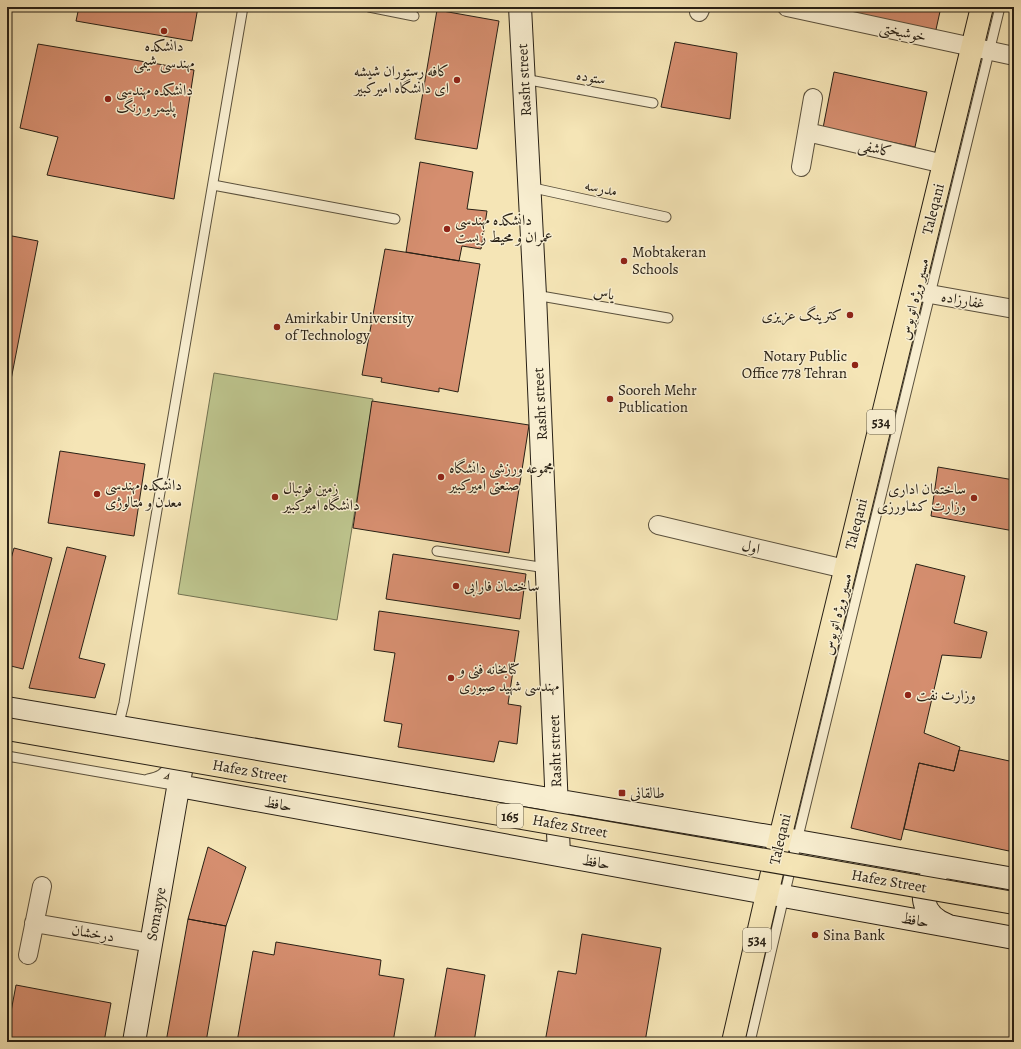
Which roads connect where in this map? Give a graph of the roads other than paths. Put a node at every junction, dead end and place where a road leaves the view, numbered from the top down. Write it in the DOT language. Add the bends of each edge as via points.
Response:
graph roads {
  1 [pos="243,7"];
  2 [pos="368,7"];
  3 [pos="520,7"];
  4 [pos="787,7"];
  5 [pos="982,7"];
  6 [pos="1000,7"];
  7 [pos="414,16"];
  8 [pos="981,49"];
  9 [pos="1014,56"];
  10 [pos="524,79"];
  11 [pos="813,98"];
  12 [pos="653,103"];
  13 [pos="807,132"];
  14 [pos="944,164"];
  15 [pos="801,167"];
  16 [pos="213,185"];
  17 [pos="529,187"];
  18 [pos="666,217"];
  19 [pos="395,219"];
  20 [pos="921,293"];
  21 [pos="535,295"];
  22 [pos="1014,309"];
  23 [pos="668,318"];
  24 [pos="658,525"];
  25 [pos="437,551"];
  26 [pos="548,569"];
  27 [pos="845,570"];
  28 [pos="7,708"];
  29 [pos="118,727"];
  30 [pos="7,729"];
  31 [pos="168,740"];
  32 [pos="7,756"];
  33 [pos="144,780"];
  34 [pos="179,786"];
  35 [pos="557,800"];
  36 [pos="788,839"];
  37 [pos="559,855"];
  38 [pos="965,870"];
  39 [pos="1014,879"];
  40 [pos="42,886"];
  41 [pos="776,894"];
  42 [pos="1014,903"];
  43 [pos="34,923"];
  44 [pos="953,927"];
  45 [pos="1014,938"];
  46 [pos="151,943"];
  47 [pos="28,955"];
  48 [pos="134,1042"];
  49 [pos="733,1042"];
  50 [pos="750,1042"];
  1 -- 16 [label="lane"];
  2 -- 7 [label="lane"];
  3 -- 10 [label="main road, Rasht street"];
  4 -- 8 [label="street, خوشبختی"];
  5 -- 8 [label="main road, Taleqani / 534"];
  6 -- 8 [label="lane, مسیر ویژه اتوبوس"];
  8 -- 9 [label="street, خوشبختی"];
  8 -- 14 [label="main road, Taleqani / 534"];
  8 -- 20 [label="lane, مسیر ویژه اتوبوس"];
  10 -- 12 [label="lane, ستوده"];
  10 -- 17 [label="main road, Rasht street"];
  11 -- 13 [label="street"];
  13 -- 14 [label="street, کاشفی"];
  13 -- 15 [label="street"];
  14 -- 20 [label="main road, Taleqani / 534"];
  16 -- 19 [label="lane"];
  16 -- 29 [label="lane"];
  17 -- 18 [label="lane, مدرسه"];
  17 -- 21 [label="main road, Rasht street"];
  20 -- 22 [label="street, غفارزاده"];
  20 -- 27 [label="main road, Taleqani / 534"];
  20 -- 36 [label="lane, مسیر ویژه اتوبوس"];
  21 -- 23 [label="lane, یاس"];
  21 -- 26 [label="main road, Rasht street"];
  24 -- 27 [label="street, اول"];
  25 -- 26 [label="lane"];
  26 -- 35 [label="main road, Rasht street"];
  27 -- 36 [label="main road, Taleqani / 534"];
  28 -- 29 [label="main road, Hafez Street / 165"];
  29 -- 31 [label="main road, Hafez Street / 165"];
  30 -- 42 [label="main road, Hafez Street / 165, bridge"];
  31 -- 33 [label="lane" via="170,761 166,770 158,777"];
  31 -- 34 [label="main road, Somayye"];
  31 -- 35 [label="main road, Hafez Street / 165"];
  32 -- 33 [label="lane"];
  33 -- 34 [label="lane"];
  34 -- 37 [label="main road, حافظ"];
  34 -- 46 [label="main road, Somayye"];
  35 -- 36 [label="main road, Hafez Street / 165"];
  35 -- 37 [label="main road, Rasht street"];
  36 -- 38 [label="main road, Hafez Street / 165"];
  36 -- 41 [label="main road, Taleqani / 534"];
  37 -- 41 [label="main road, حافظ"];
  38 -- 39 [label="main road, Hafez Street / 165"];
  38 -- 44 [label="main road" via="944,869 936,873 925,890 924,900 933,918"];
  40 -- 43 [label="street"];
  41 -- 44 [label="main road, حافظ"];
  41 -- 49 [label="main road, Taleqani / 534"];
  41 -- 50 [label="lane"];
  43 -- 46 [label="street, درخشان"];
  43 -- 47 [label="street"];
  44 -- 45 [label="main road, حافظ"];
  46 -- 48 [label="main road, Somayye"];
}
